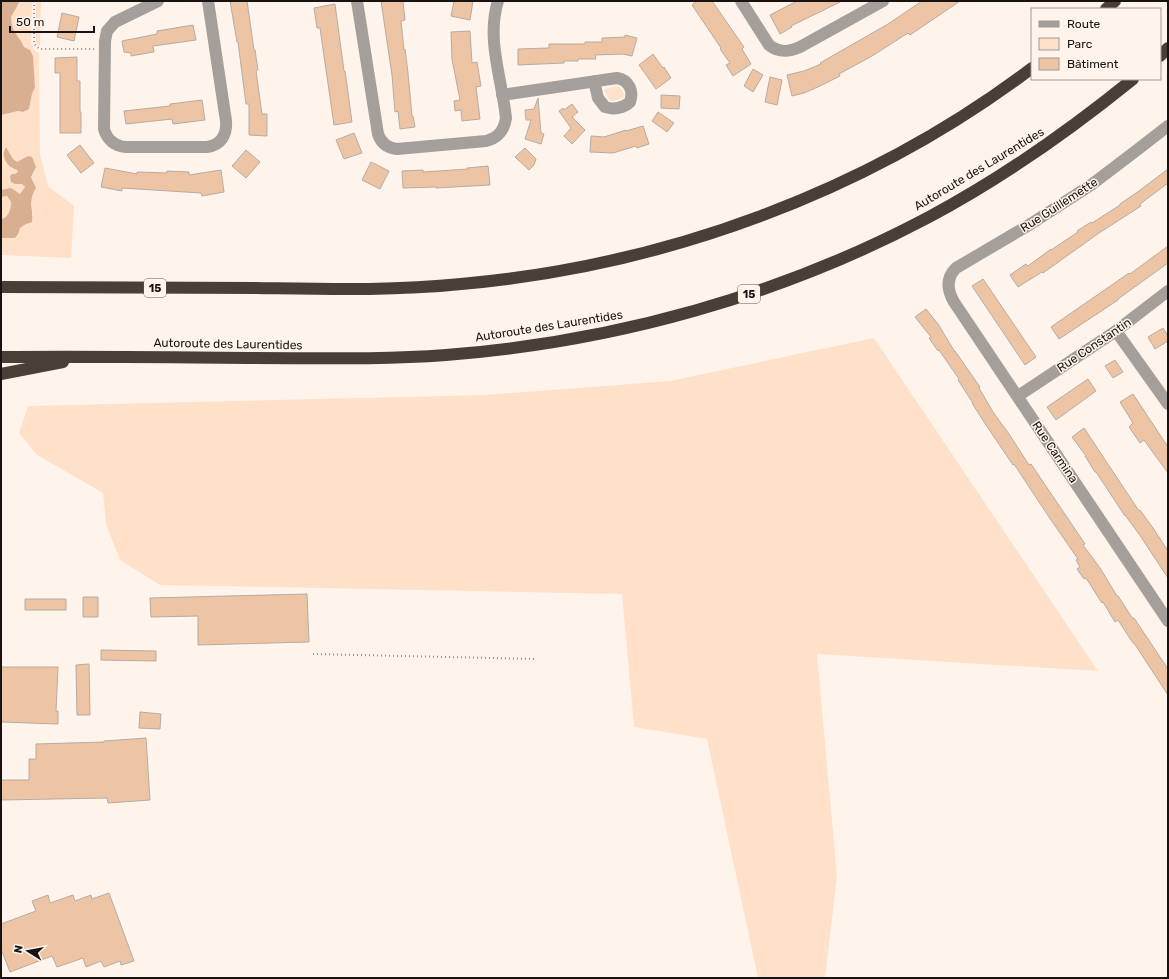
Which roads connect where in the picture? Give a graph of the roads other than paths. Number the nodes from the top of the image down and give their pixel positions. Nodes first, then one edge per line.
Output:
1 (158, 1) edge
2 (208, 1) edge
3 (357, 1) edge
4 (498, 1) edge
5 (740, 1) edge
6 (883, 1) edge
7 (1116, 1) edge
8 (1107, 8) edge
9 (1031, 69) edge
10 (1132, 80) edge
11 (594, 81) dead end
12 (502, 95) junction
13 (1168, 126) edge
14 (948, 281) joint
15 (1, 287) edge
16 (1168, 291) edge
17 (1116, 331) junction
18 (1, 356) edge
19 (93, 356) junction
20 (1, 374) edge
21 (1018, 396) junction
22 (1168, 404) edge
23 (1168, 621) edge

1 - 2 street
3 - 12 street
4 - 12 street
5 - 6 street
7 - 8 highway
9 - 15 highway, 15
10 - 19 highway, Autoroute des Laurentides / 15
11 - 12 street
13 - 14 street, Rue Guillemette
14 - 21 street, Rue Carmina
16 - 17 street, Rue Constantin
17 - 21 street, Rue Constantin
17 - 22 street
18 - 19 highway, Autoroute des Laurentides / 15
19 - 20 highway
21 - 23 street, Rue Carmina

